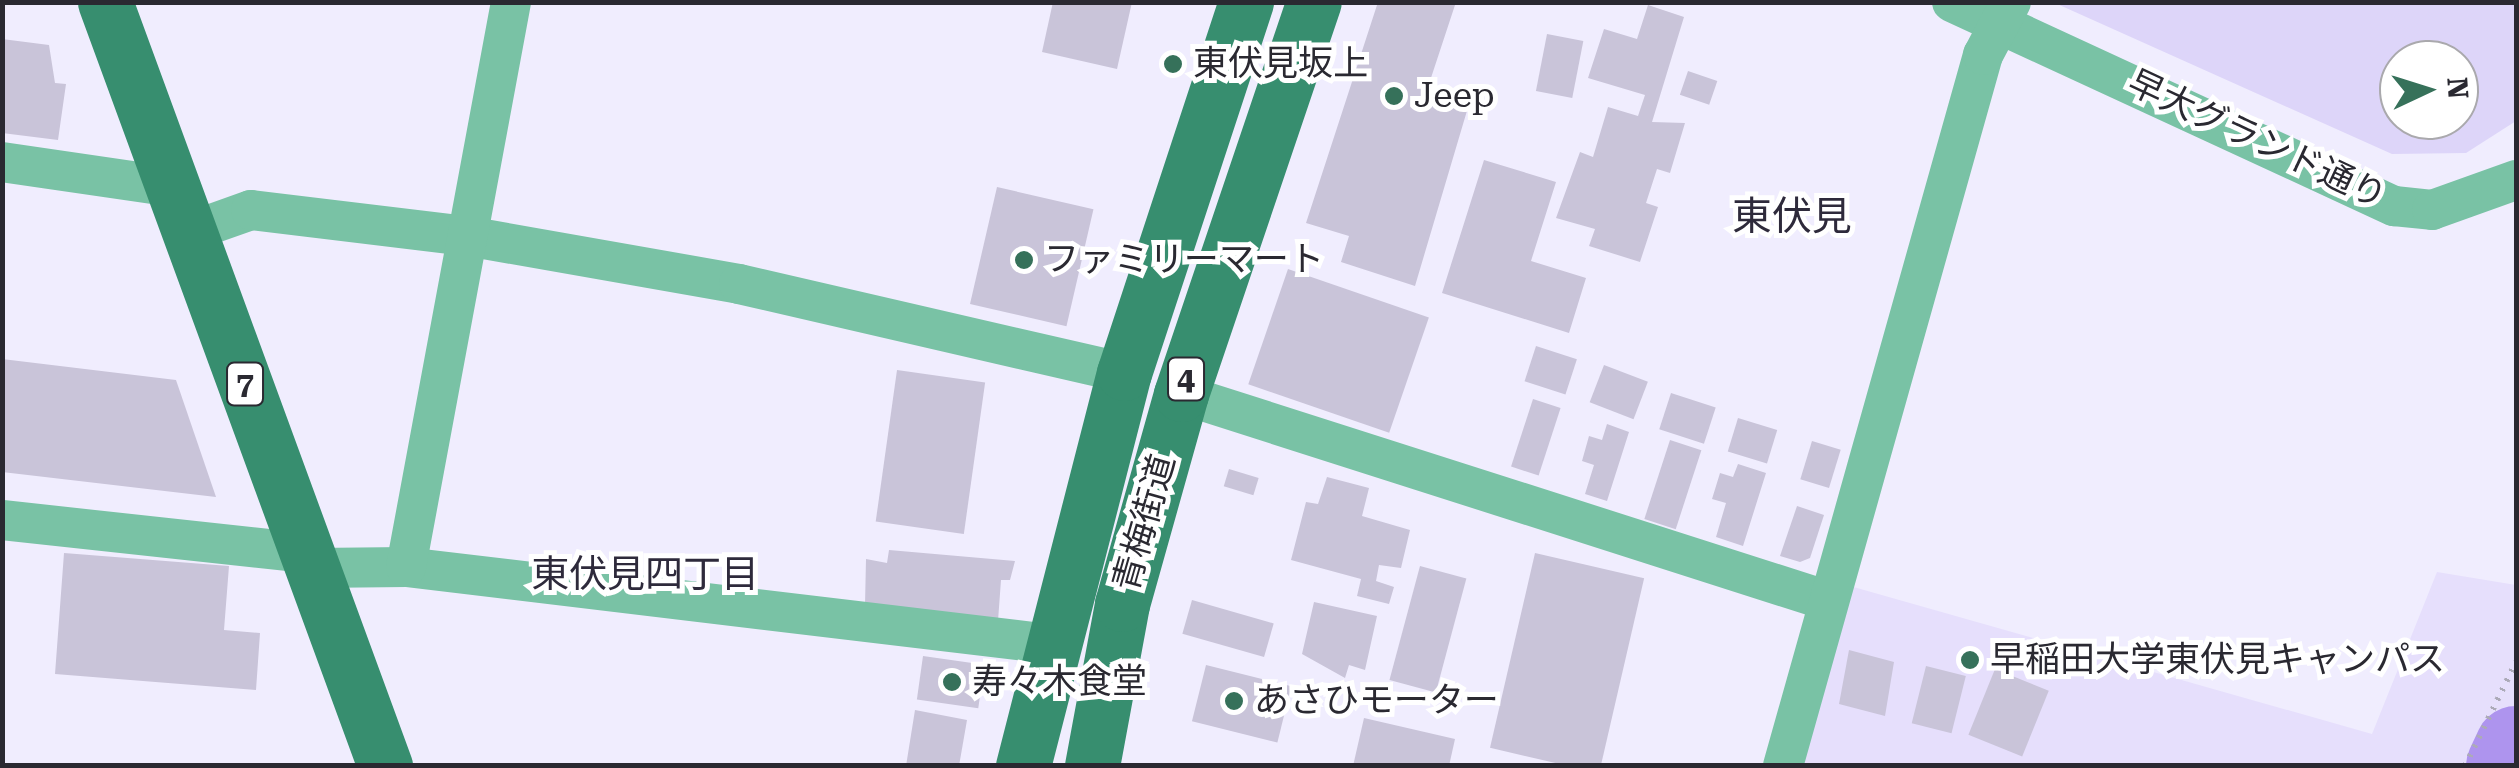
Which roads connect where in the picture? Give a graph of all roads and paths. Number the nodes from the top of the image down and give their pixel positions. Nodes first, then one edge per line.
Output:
1 (105, 2) edge
2 (511, 2) edge
3 (1246, 2) edge
4 (1314, 2) edge
5 (1952, 2) edge
6 (2008, 11) edge
7 (2, 162) edge
8 (2516, 180) edge
9 (182, 210) junction
10 (467, 236) junction
11 (1124, 373) junction
12 (1180, 394) junction
13 (2, 520) edge
14 (310, 560) junction
15 (406, 567) junction
16 (1829, 602) junction
17 (1050, 644) junction
18 (2516, 662) edge
19 (385, 766) edge
20 (1023, 766) edge
21 (1092, 766) edge
22 (1783, 766) edge
23 (2465, 766) edge

1 - 9 main road, 7
2 - 10 street
3 - 11 main road, 青梅街道 / 4
4 - 12 main road, 青梅街道 / 4
5 - 6 street, 早大グランド通り
6 - 8 street, 早大グランド通り
6 - 16 street
7 - 9 street
9 - 10 street
9 - 14 main road, 7
10 - 11 street
10 - 15 street
11 - 17 main road, 青梅街道 / 4
12 - 16 street
12 - 21 main road, 青梅街道 / 4
13 - 14 street
14 - 15 street
14 - 19 main road, 7
15 - 17 street
16 - 22 street
17 - 20 main road, 青梅街道 / 4
18 - 23 path

